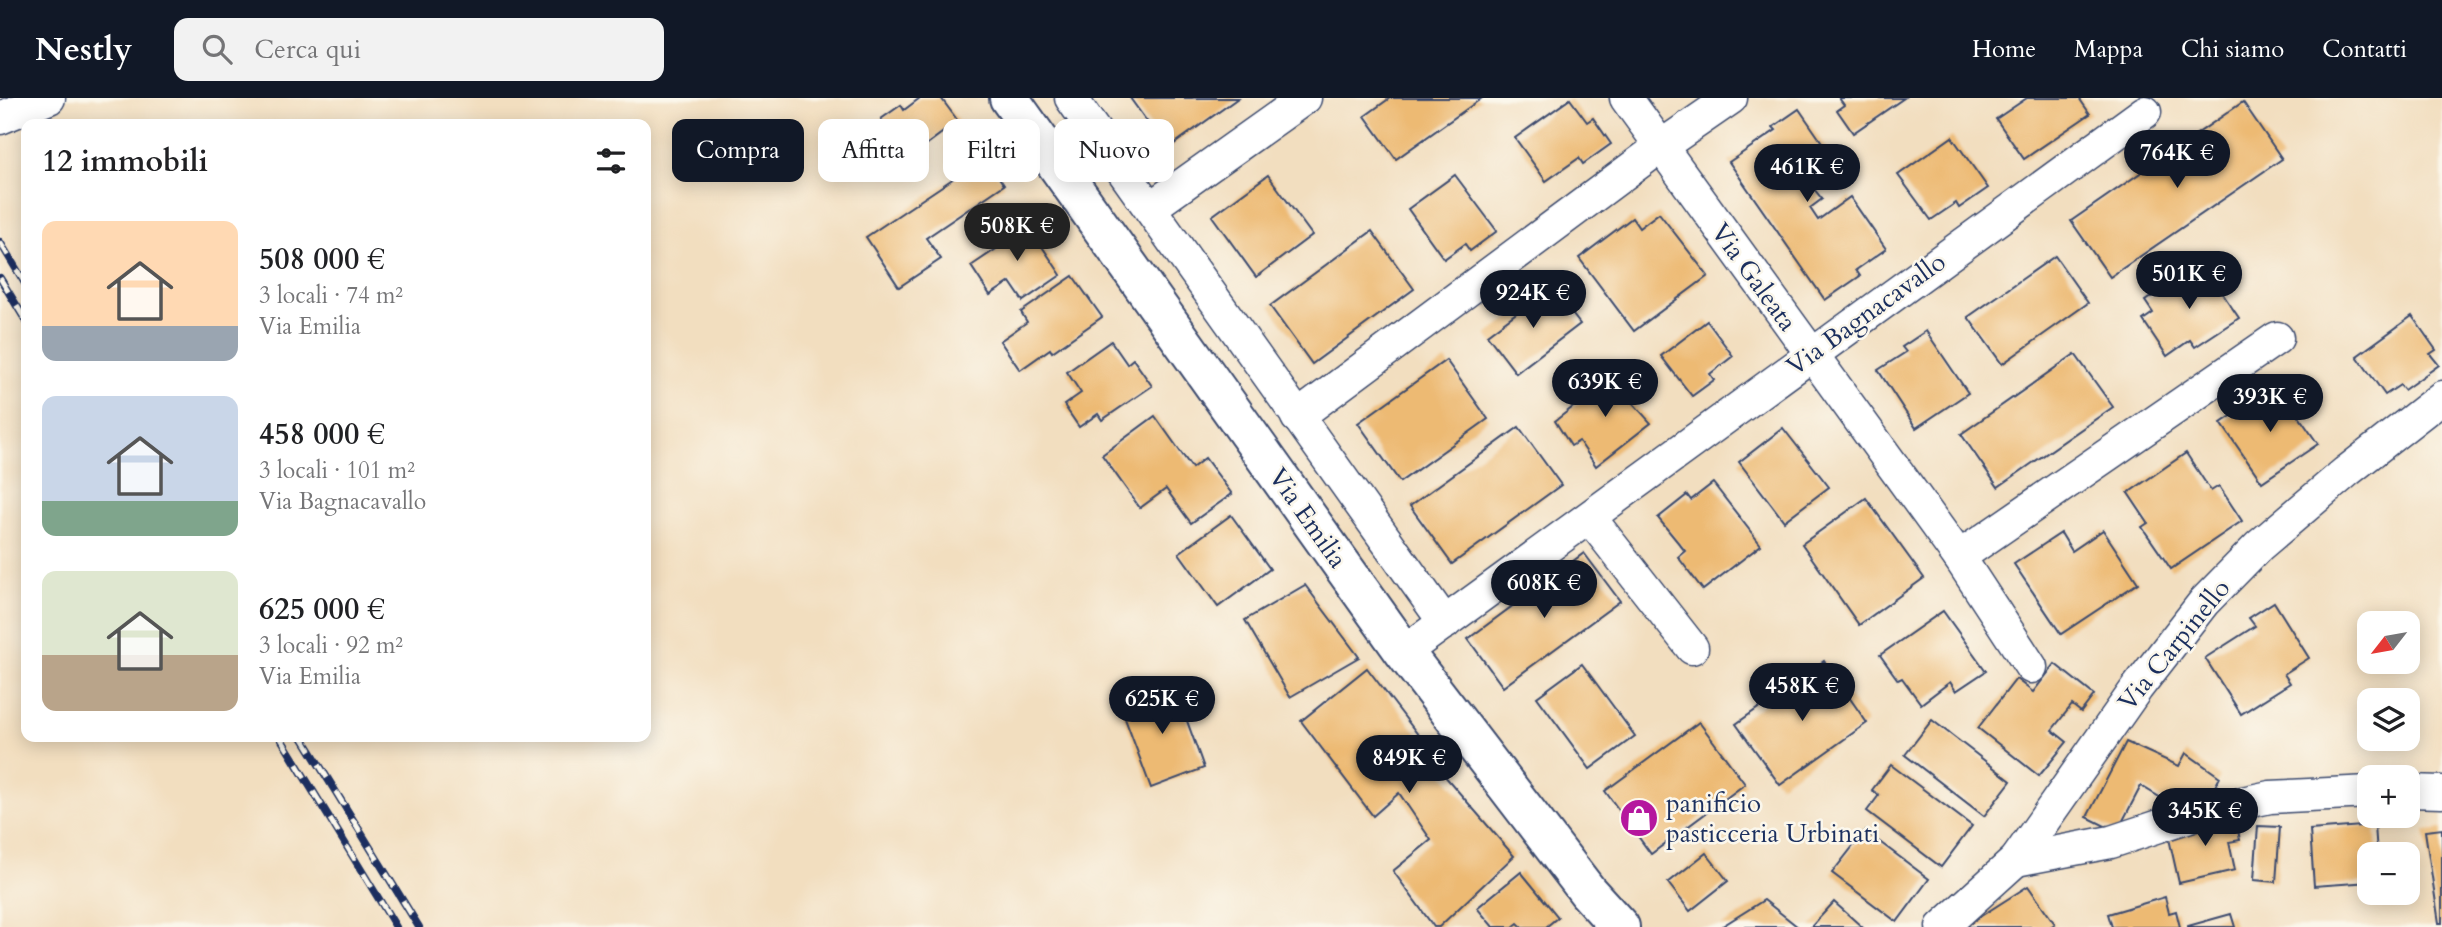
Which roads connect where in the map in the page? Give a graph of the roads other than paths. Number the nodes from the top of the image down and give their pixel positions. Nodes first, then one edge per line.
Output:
1 (49, 98) edge
2 (1009, 98) edge
3 (1071, 98) edge
4 (1305, 98) edge
5 (1626, 98) edge
6 (1731, 98) edge
7 (2145, 112) dead end
8 (0, 118) edge
9 (1660, 148) junction
10 (1150, 208) junction
11 (2277, 338) dead end
12 (1810, 354) junction
13 (2442, 397) edge
14 (1297, 417) junction
15 (1590, 518) junction
16 (1959, 556) junction
17 (1445, 623) junction
18 (1692, 648) dead end
19 (1404, 652) junction
20 (2031, 667) dead end
21 (2420, 791) edge
22 (2442, 792) edge
23 (2357, 793) edge
24 (2016, 860) junction
25 (1620, 927) edge
26 (1942, 927) edge

1 - 8 street
2 - 19 main road, Via Emilia
3 - 10 street, Via Emilia
4 - 10 street
5 - 9 street, Via Galeata
6 - 9 street
7 - 12 street, Via Bagnacavallo
9 - 12 street, Via Galeata
9 - 14 street
10 - 14 street, Via Emilia
11 - 16 street
12 - 15 street, Via Bagnacavallo
12 - 16 street, Via Galeata
13 - 24 street, Via Carpinello
14 - 17 street, Via Emilia
15 - 17 street, Via Bagnacavallo
15 - 18 street
16 - 20 street, Via Galeata
17 - 19 street, Via Bagnacavallo
19 - 25 main road, Via Emilia
21 - 22 street
23 - 24 street
24 - 26 street, Via Carpinello

